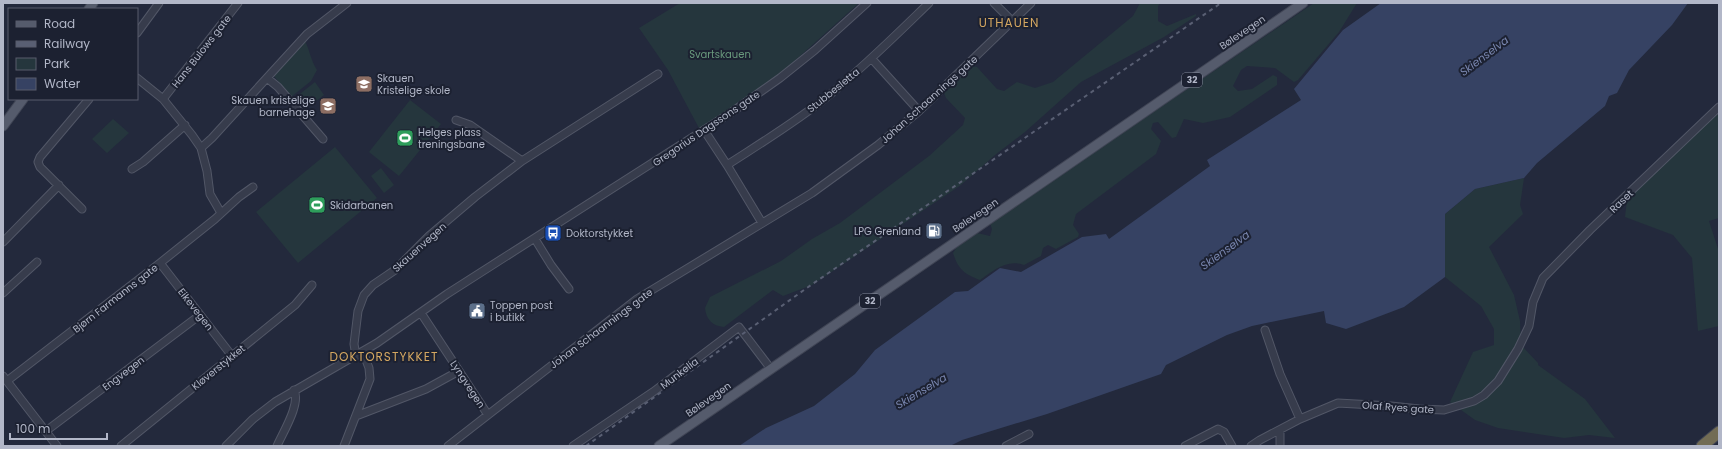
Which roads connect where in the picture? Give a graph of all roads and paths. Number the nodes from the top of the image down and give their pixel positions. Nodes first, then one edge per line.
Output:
1 (159, 3) edge
2 (238, 3) edge
3 (348, 3) edge
4 (867, 3) edge
5 (929, 3) edge
6 (994, 3) edge
7 (1031, 3) edge
8 (1303, 3) edge
9 (1012, 22) junction
10 (138, 32) edge
11 (872, 59) junction
12 (658, 74) dead end
13 (267, 78) junction
14 (138, 79) edge
15 (163, 99) junction
16 (22, 100) edge
17 (88, 100) edge
18 (1719, 107) edge
19 (919, 110) junction
20 (456, 120) dead end
21 (185, 125) junction
22 (3, 126) edge
23 (704, 130) junction
24 (323, 139) dead end
25 (201, 148) junction
26 (522, 161) junction
27 (727, 165) junction
28 (132, 170) dead end
29 (59, 185) junction
30 (253, 187) dead end
31 (82, 209) dead end
32 (221, 213) junction
33 (762, 223) junction
34 (535, 239) junction
35 (3, 242) edge
36 (37, 262) dead end
37 (160, 263) junction
38 (312, 285) dead end
39 (569, 289) dead end
40 (4, 291) edge
41 (1533, 302) joint
42 (422, 313) junction
43 (200, 315) junction
44 (1265, 330) dead end
45 (360, 354) junction
46 (232, 356) junction
47 (771, 369) junction
48 (459, 371) junction
49 (5, 379) edge
50 (294, 390) junction
51 (488, 415) junction
52 (356, 416) junction
53 (1300, 419) junction
54 (1280, 430) junction
55 (46, 431) junction
56 (1719, 432) edge
57 (1029, 434) dead end
58 (57, 446) edge
59 (121, 446) edge
60 (226, 446) edge
61 (277, 446) edge
62 (344, 446) edge
63 (448, 446) edge
64 (573, 446) edge
65 (659, 446) edge
66 (1006, 446) edge
67 (1185, 446) edge
68 (1232, 446) edge
69 (1251, 446) edge
70 (1280, 446) edge
71 (1702, 446) edge

1 - 10 street
2 - 15 street, Hans Bulows gate
3 - 13 street
4 - 23 street, Gregorius Dagssons gate
5 - 11 street, Stubbesletta
6 - 9 street
7 - 9 street, Johan Schaannings gate
8 - 47 main road, Bølevegen / 32
9 - 19 street, Johan Schaannings gate
11 - 19 street
11 - 27 street, Stubbesletta
12 - 26 street, Skauenvegen
13 - 24 street
13 - 25 street
14 - 15 street
15 - 21 street
16 - 22 main road
17 - 29 street
18 - 41 street, Raset
19 - 33 street, Johan Schaannings gate
20 - 26 street
21 - 25 street
21 - 28 street
23 - 27 street
23 - 34 street, Gregorius Dagssons gate
25 - 32 street
26 - 45 street, Skauenvegen
27 - 33 street
29 - 31 street
29 - 35 street
30 - 32 street, Bjørn Farmanns gate
32 - 37 street, Bjørn Farmanns gate
33 - 51 street, Johan Schaannings gate
34 - 39 street
34 - 42 street, Gregorius Dagssons gate
36 - 40 street
37 - 43 street, Eikevegen
37 - 49 street, Bjørn Farmanns gate
38 - 46 street, Kløverstykket
41 - 53 street, Olaf Ryes gate
42 - 45 street, Gregorius Dagssons gate
42 - 48 street, Lyngvegen
43 - 46 street, Eikevegen
43 - 55 street, Engvegen
44 - 53 street
45 - 50 street, Gregorius Dagssons gate
45 - 52 street, Skauenvegen
46 - 59 street, Kløverstykket
47 - 64 street, Munkelia
47 - 65 main road, Bølevegen / 32
48 - 51 street, Lyngvegen
48 - 52 street
49 - 55 street
50 - 60 street, Gregorius Dagssons gate
50 - 61 street
51 - 63 street, Johan Schaannings gate
52 - 62 street, Skauenvegen
53 - 54 street, Olaf Ryes gate
54 - 69 street, Olaf Ryes gate
54 - 70 street
55 - 58 street
56 - 71 highway
57 - 66 street
67 - 68 street

